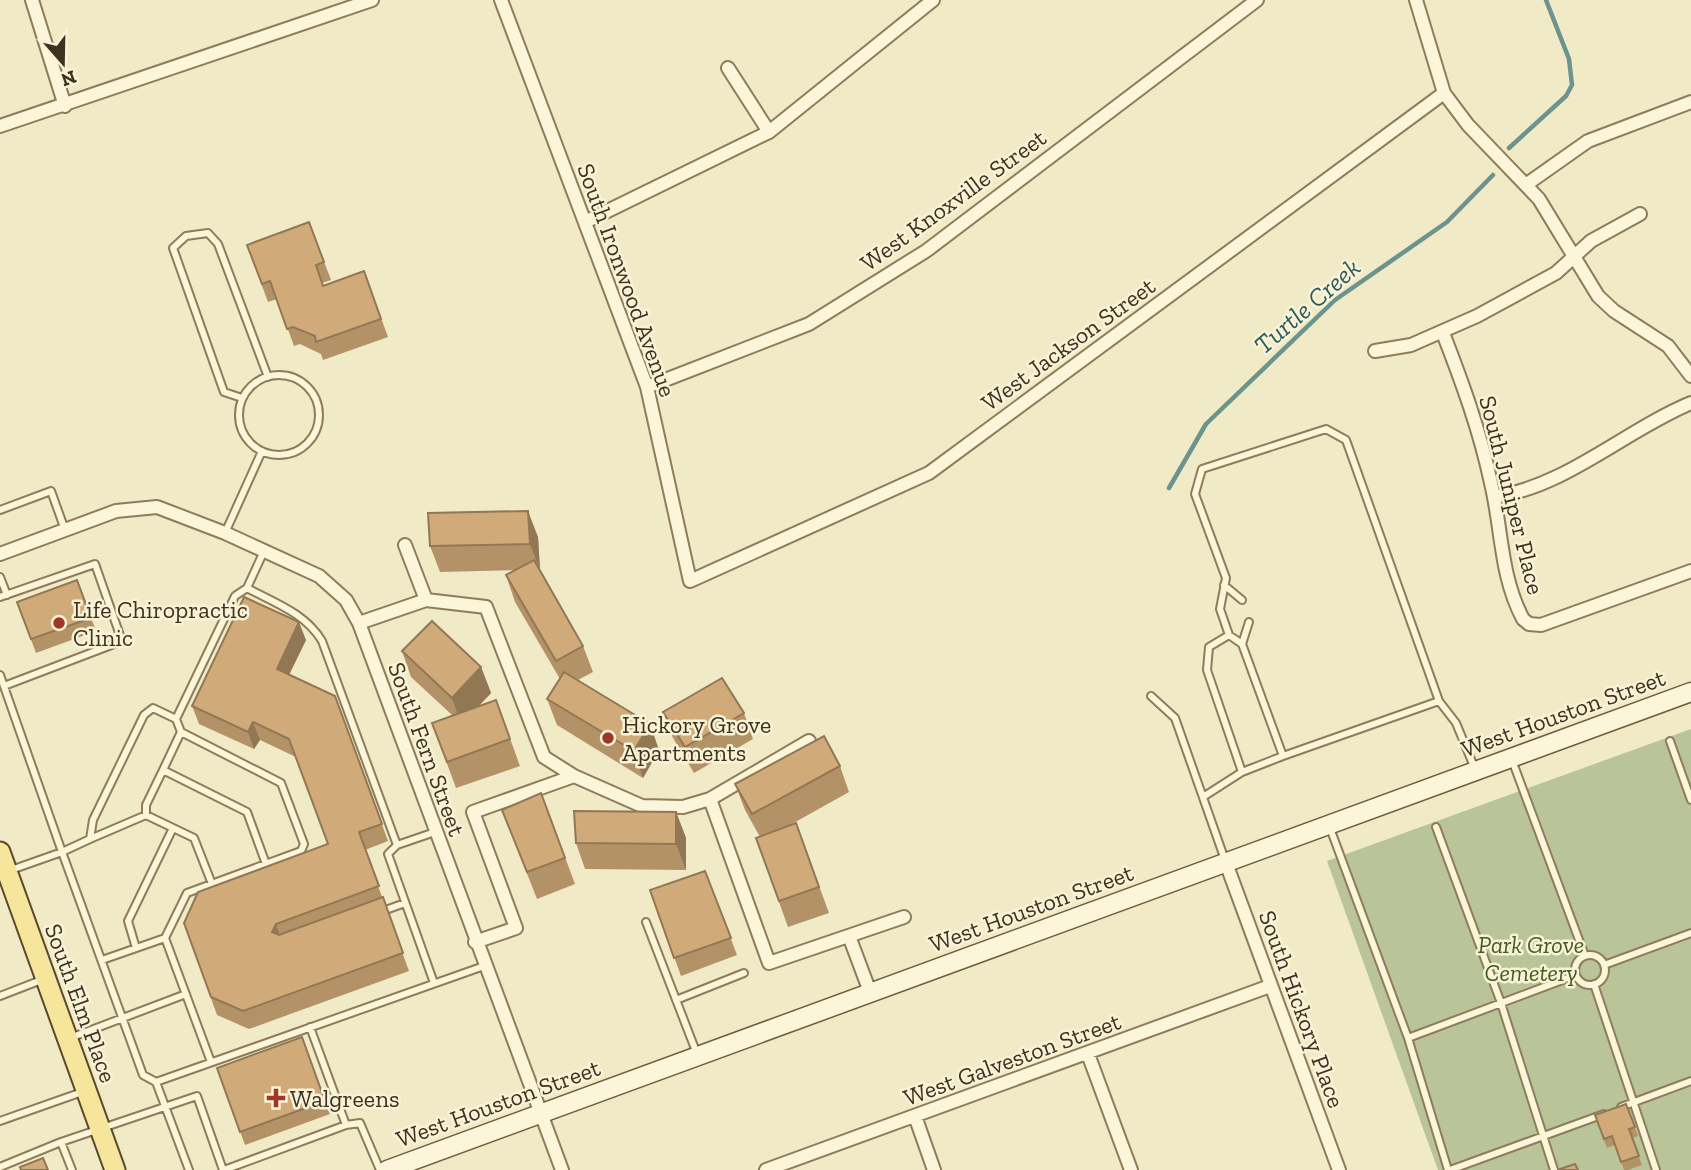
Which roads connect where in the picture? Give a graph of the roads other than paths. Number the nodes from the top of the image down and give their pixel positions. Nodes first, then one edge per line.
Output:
1 (32, 0) edge
2 (372, 0) edge
3 (501, 0) edge
4 (933, 0) edge
5 (1257, 0) edge
6 (1416, 0) edge
7 (728, 68) dead end
8 (1444, 93) junction
9 (1691, 102) edge
10 (65, 106) junction
11 (0, 126) edge
12 (769, 132) junction
13 (1527, 184) junction
14 (1640, 214) dead end
15 (585, 222) junction
16 (1574, 258) junction
17 (1443, 333) junction
18 (1375, 351) dead end
19 (1691, 376) edge
20 (268, 377) junction
21 (647, 387) junction
22 (242, 398) junction
23 (1691, 403) edge
24 (262, 451) junction
25 (1494, 496) junction
26 (0, 510) edge
27 (65, 530) junction
28 (225, 533) junction
29 (405, 545) dead end
30 (264, 551) junction
31 (0, 554) edge
32 (1691, 571) edge
33 (0, 577) edge
34 (690, 581) joint
35 (1224, 585) junction
36 (247, 588) junction
37 (3, 596) edge
38 (426, 600) junction
39 (1241, 600) dead end
40 (1249, 622) dead end
41 (359, 623) junction
42 (1229, 635) junction
43 (1242, 643) junction
44 (0, 675) edge
45 (4, 686) junction
46 (1691, 692) edge
47 (1151, 696) dead end
48 (1439, 701) junction
49 (176, 719) junction
50 (181, 732) junction
51 (809, 741) edge
52 (1670, 741) dead end
53 (1283, 757) junction
54 (1511, 758) junction
55 (163, 770) junction
56 (1476, 771) junction
57 (1242, 772) junction
58 (574, 776) junction
59 (1203, 797) junction
60 (710, 799) junction
61 (1691, 800) edge
62 (146, 816) junction
63 (1329, 825) junction
64 (1436, 827) dead end
65 (173, 828) junction
66 (435, 832) junction
67 (90, 839) junction
68 (397, 845) junction
69 (0, 852) edge
70 (62, 852) junction
71 (1226, 863) junction
72 (266, 864) junction
73 (6, 881) edge
74 (212, 884) junction
75 (405, 903) junction
76 (369, 916) edge
77 (904, 917) dead end
78 (646, 922) dead end
79 (1691, 933) edge
80 (849, 936) junction
81 (165, 938) junction
82 (475, 942) junction
83 (136, 948) junction
84 (1585, 956) junction
85 (102, 960) junction
86 (1604, 965) junction
87 (484, 966) junction
88 (744, 973) dead end
89 (1576, 975) junction
90 (46, 979) junction
91 (434, 983) junction
92 (1594, 984) junction
93 (1270, 986) junction
94 (870, 992) junction
95 (187, 994) junction
96 (0, 996) edge
97 (676, 1000) junction
98 (1501, 1003) junction
99 (122, 1018) junction
100 (310, 1027) junction
101 (68, 1038) junction
102 (1408, 1038) junction
103 (1088, 1054) junction
104 (698, 1055) junction
105 (211, 1062) junction
106 (156, 1082) junction
107 (1691, 1082) edge
108 (87, 1090) junction
109 (1632, 1103) junction
110 (166, 1108) junction
111 (539, 1113) junction
112 (915, 1116) junction
113 (0, 1121) edge
114 (346, 1125) junction
115 (101, 1129) junction
116 (1542, 1136) junction
117 (61, 1142) junction
118 (0, 1167) edge
119 (72, 1170) edge
120 (115, 1170) edge
121 (189, 1170) edge
122 (224, 1170) edge
123 (380, 1170) edge
124 (387, 1170) edge
125 (562, 1170) edge
126 (766, 1170) edge
127 (934, 1170) edge
128 (1130, 1170) edge
129 (1339, 1170) edge
130 (1449, 1170) edge
131 (1554, 1170) edge
132 (1656, 1170) edge

1 - 10 street
2 - 10 street
3 - 15 street, South Ironwood Avenue
4 - 12 street
5 - 21 street, West Knoxville Street
6 - 8 street
7 - 12 street
8 - 13 street
8 - 34 street, West Jackson Street
9 - 13 street
10 - 11 street
12 - 15 street
13 - 16 street
14 - 16 street
15 - 21 street, South Ironwood Avenue
16 - 17 street
16 - 19 street
17 - 18 street
17 - 25 street, South Juniper Place
20 - 22 lane
20 - 22 lane
20 - 24 lane
21 - 34 street, South Ironwood Avenue
22 - 24 lane
23 - 25 street
24 - 28 lane
25 - 32 street, South Juniper Place
26 - 27 lane
27 - 28 street, South Fern Street
27 - 31 street
28 - 30 street, South Fern Street
29 - 38 street
30 - 36 lane
30 - 41 street, South Fern Street
33 - 37 lane
35 - 39 lane
35 - 42 lane
35 - 48 lane
36 - 49 lane
36 - 68 lane
37 - 45 lane
38 - 41 street
38 - 58 street
40 - 43 lane
41 - 66 street, South Fern Street
42 - 43 lane
42 - 57 lane
43 - 53 lane
44 - 45 lane
45 - 70 lane
46 - 54 main road, West Houston Street
47 - 59 lane
48 - 53 lane
48 - 56 lane
49 - 50 lane
49 - 67 lane
50 - 55 lane
50 - 72 lane
51 - 60 street
52 - 61 lane
53 - 57 lane
54 - 56 main road, West Houston Street
54 - 84 lane
55 - 62 lane
55 - 72 lane
56 - 63 main road, West Houston Street
57 - 59 lane
58 - 60 street
58 - 82 street
59 - 71 lane
60 - 80 street
62 - 65 lane
62 - 67 lane
63 - 71 main road, West Houston Street
63 - 102 lane
64 - 98 lane
65 - 74 lane
65 - 83 lane
66 - 68 lane
66 - 82 street, South Fern Street
67 - 70 lane
68 - 75 lane
69 - 73 main road, South Elm Place
70 - 73 lane
70 - 85 lane
71 - 93 street, South Hickory Place
71 - 94 main road, West Houston Street
72 - 74 lane
73 - 90 main road, South Elm Place
74 - 81 lane
75 - 76 lane
75 - 91 lane
77 - 80 street
78 - 97 lane
79 - 86 lane
80 - 94 street
81 - 83 lane
81 - 95 lane
82 - 87 street, South Fern Street
83 - 85 lane
84 - 86 lane
84 - 89 lane
85 - 99 lane
86 - 92 lane
87 - 91 lane
87 - 111 street, South Fern Street
88 - 97 lane
89 - 92 lane
89 - 98 lane
90 - 96 lane
90 - 101 main road, South Elm Place
91 - 100 lane
92 - 109 lane
93 - 103 street, West Galveston Street
93 - 129 street, South Hickory Place
94 - 104 main road, West Houston Street
95 - 99 lane
95 - 105 lane
97 - 104 lane
98 - 102 lane
98 - 116 lane
99 - 101 lane
99 - 106 lane
100 - 105 lane
100 - 114 lane
101 - 108 main road, South Elm Place
102 - 130 lane
103 - 112 street, West Galveston Street
103 - 128 street
104 - 111 main road, West Houston Street
105 - 106 lane
106 - 110 lane
107 - 109 lane
108 - 113 lane
108 - 115 main road, South Elm Place
109 - 116 lane
109 - 132 lane
110 - 115 lane
110 - 121 lane
110 - 122 lane
111 - 124 main road, West Houston Street
111 - 125 street, South Fern Street
112 - 126 street, West Galveston Street
112 - 127 street
114 - 122 lane
114 - 123 lane
115 - 117 lane
115 - 120 main road, South Elm Place
116 - 130 lane
116 - 131 lane
117 - 118 lane
117 - 119 lane

